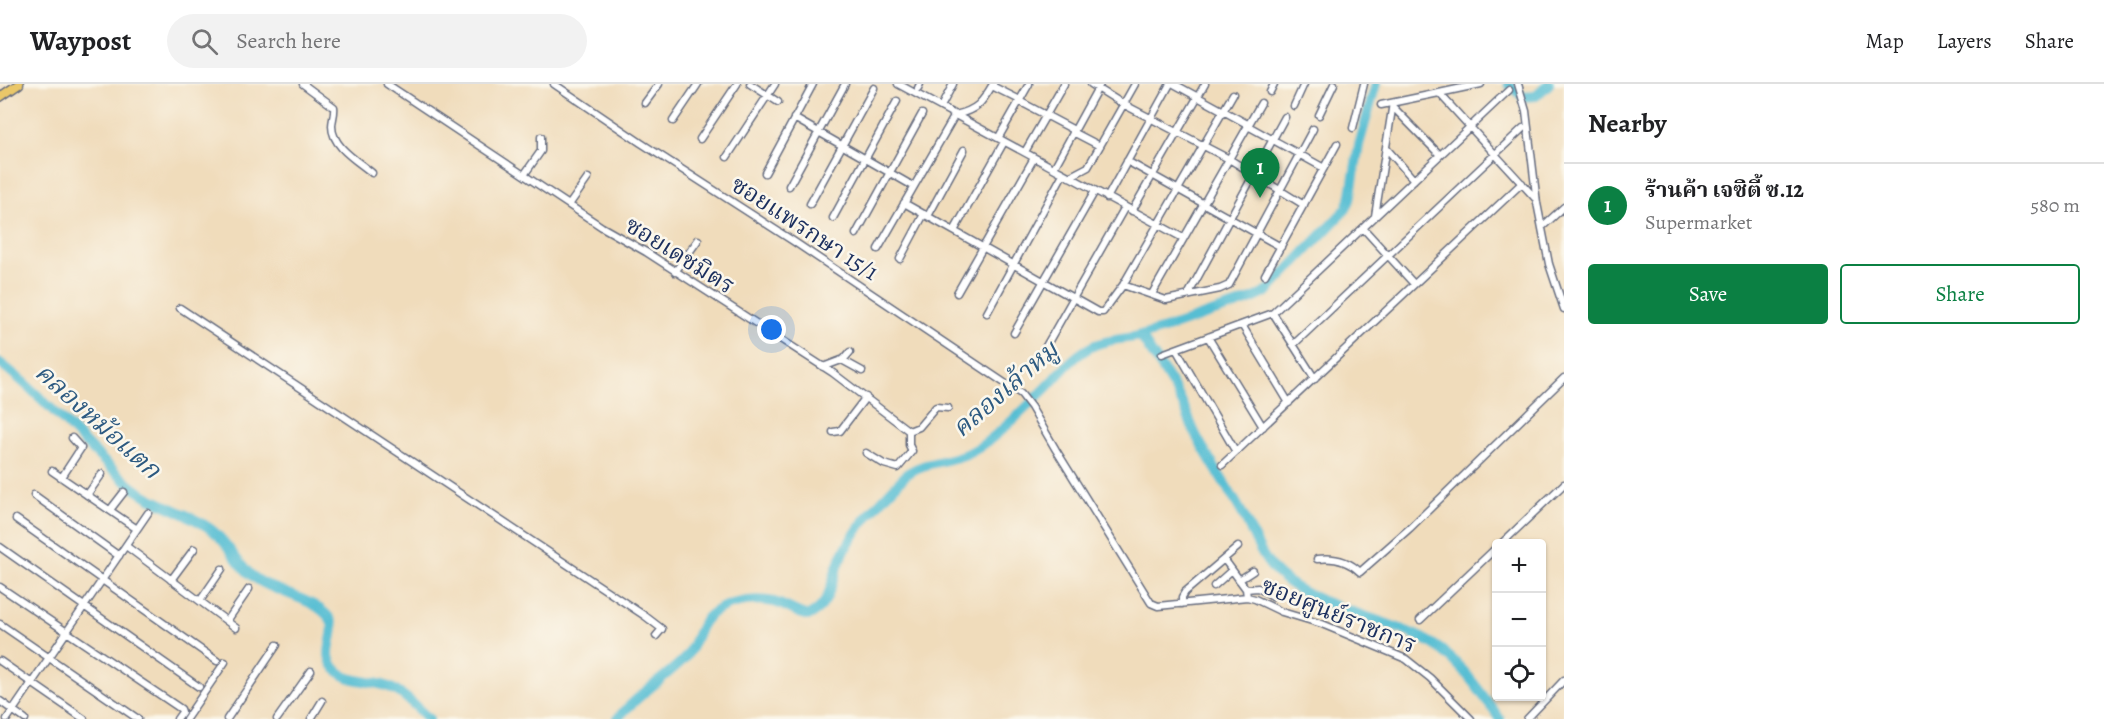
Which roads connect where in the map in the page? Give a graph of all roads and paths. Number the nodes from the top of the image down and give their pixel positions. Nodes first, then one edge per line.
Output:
1 (19, 84) edge
2 (303, 84) edge
3 (387, 84) edge
4 (554, 84) edge
5 (659, 84) edge
6 (698, 84) edge
7 (736, 84) edge
8 (750, 84) edge
9 (775, 84) edge
10 (813, 84) edge
11 (845, 84) edge
12 (898, 84) edge
13 (953, 84) edge
14 (1029, 84) edge
15 (1064, 84) edge
16 (1090, 84) edge
17 (1135, 84) edge
18 (1172, 84) edge
19 (1205, 84) edge
20 (1274, 84) edge
21 (1304, 84) edge
22 (1334, 84) edge
23 (1364, 84) edge
24 (1481, 84) edge
25 (1518, 84) edge
26 (993, 85) edge
27 (1099, 86) edge
28 (874, 88) dead end
29 (1509, 90) dead end
30 (1270, 92) dead end
31 (1439, 93) junction
32 (1233, 94) dead end
33 (769, 96) junction
34 (0, 97) edge
35 (1197, 97) junction
36 (897, 101) dead end
37 (1019, 101) junction
38 (778, 102) dead end
39 (943, 102) dead end
40 (1261, 103) dead end
41 (645, 104) dead end
42 (1123, 104) junction
43 (1382, 105) dead end
44 (1393, 105) junction
45 (1294, 106) dead end
46 (1223, 111) junction
47 (922, 114) dead end
48 (955, 115) junction
49 (1319, 115) dead end
50 (1046, 116) junction
51 (1150, 117) junction
52 (1285, 117) dead end
53 (794, 118) junction
54 (673, 122) dead end
55 (1249, 125) junction
56 (1470, 127) junction
57 (1353, 128) dead end
58 (1522, 128) dead end
59 (1313, 129) dead end
60 (1074, 131) junction
61 (818, 132) junction
62 (1176, 132) junction
63 (1000, 135) dead end
64 (541, 137) dead end
65 (700, 139) dead end
66 (1273, 139) junction
67 (1004, 142) junction
68 (1337, 144) dead end
69 (842, 146) junction
70 (1100, 146) junction
71 (1203, 146) junction
72 (1386, 148) junction
73 (964, 150) dead end
74 (1026, 150) dead end
75 (1299, 153) junction
76 (1440, 155) junction
77 (1496, 155) junction
78 (727, 158) dead end
79 (1034, 158) junction
80 (866, 159) junction
81 (1229, 159) junction
82 (1127, 161) junction
83 (1055, 166) dead end
84 (1324, 168) junction
85 (372, 173) dead end
86 (765, 173) dead end
87 (890, 173) junction
88 (1254, 173) junction
89 (1152, 174) junction
90 (524, 175) junction
91 (1066, 175) junction
92 (588, 178) dead end
93 (1414, 180) junction
94 (1522, 183) junction
95 (789, 186) dead end
96 (913, 186) junction
97 (1179, 189) junction
98 (1279, 189) junction
99 (1095, 191) junction
100 (1107, 198) junction
101 (903, 203) junction
102 (1204, 203) junction
103 (1537, 203) junction
104 (810, 204) dead end
105 (569, 205) junction
106 (1304, 205) junction
107 (1125, 207) junction
108 (1564, 207) edge
109 (1132, 211) junction
110 (926, 215) junction
111 (1375, 216) junction
112 (833, 218) dead end
113 (1230, 218) junction
114 (1158, 225) junction
115 (1542, 227) junction
116 (1363, 228) junction
117 (954, 231) junction
118 (1256, 233) junction
119 (856, 234) dead end
120 (1183, 238) junction
121 (698, 240) dead end
122 (983, 247) junction
123 (1281, 247) junction
124 (878, 249) dead end
125 (1389, 256) junction
126 (900, 259) dead end
127 (1014, 265) junction
128 (675, 272) junction
129 (1265, 274) dead end
130 (1043, 281) junction
131 (1414, 284) junction
132 (1123, 285) junction
133 (957, 293) dead end
134 (1152, 294) junction
135 (1188, 296) junction
136 (1073, 298) junction
137 (180, 308) dead end
138 (1564, 309) edge
139 (987, 313) dead end
140 (1273, 313) junction
141 (1242, 325) junction
142 (1014, 333) dead end
143 (1208, 337) junction
144 (1293, 345) junction
145 (1176, 349) junction
146 (850, 352) dead end
147 (1162, 354) dead end
148 (1041, 355) dead end
149 (842, 360) junction
150 (823, 367) junction
151 (862, 371) dead end
152 (1564, 378) edge
153 (1315, 379) junction
154 (866, 397) junction
155 (1289, 403) junction
156 (1031, 407) joint
157 (948, 408) dead end
158 (1263, 427) junction
159 (909, 431) junction
160 (833, 432) dead end
161 (72, 438) dead end
162 (1236, 452) junction
163 (866, 453) dead end
164 (1222, 465) dead end
165 (52, 471) dead end
166 (102, 474) dead end
167 (62, 477) junction
168 (1564, 484) edge
169 (124, 492) dead end
170 (34, 495) dead end
171 (87, 495) junction
172 (110, 510) junction
173 (148, 513) dead end
174 (16, 519) dead end
175 (137, 529) junction
176 (1505, 539) edge
177 (126, 546) junction
178 (0, 547) edge
179 (1238, 547) dead end
180 (194, 549) dead end
181 (1492, 553) edge
182 (119, 556) junction
183 (1224, 559) junction
184 (1317, 560) dead end
185 (222, 569) dead end
186 (1232, 570) junction
187 (1253, 571) dead end
188 (102, 580) junction
189 (171, 580) junction
190 (1239, 580) junction
191 (1214, 586) dead end
192 (0, 587) edge
193 (249, 589) dead end
194 (1246, 593) junction
195 (1273, 596) dead end
196 (200, 601) junction
197 (1182, 604) junction
198 (84, 607) junction
199 (1420, 620) dead end
200 (226, 621) junction
201 (0, 624) edge
202 (236, 628) dead end
203 (66, 633) junction
204 (656, 636) dead end
205 (277, 645) dead end
206 (49, 658) junction
207 (0, 661) edge
208 (311, 671) dead end
209 (1564, 681) edge
210 (31, 683) junction
211 (199, 687) dead end
212 (0, 701) edge
213 (322, 701) dead end
214 (13, 710) junction
215 (7, 719) edge
216 (26, 719) edge
217 (84, 719) edge
218 (138, 719) edge
219 (177, 719) edge
220 (186, 719) edge
221 (227, 719) edge
222 (278, 719) edge
223 (311, 719) edge
224 (1471, 719) edge
225 (1527, 719) edge

1 - 34 main road
2 - 85 street
3 - 90 street, ซอยเดชมิตร
4 - 156 street, ซอยแพรกษา 15/1
5 - 41 street
6 - 54 street
7 - 65 street
8 - 33 street
9 - 33 street
10 - 53 street
11 - 61 street
12 - 48 street
13 - 39 street
14 - 37 street
15 - 50 street
16 - 27 street
17 - 42 street
18 - 35 street
18 - 51 street
19 - 35 street
20 - 30 street
21 - 45 street
22 - 49 street
23 - 57 street
24 - 31 street
25 - 103 street
26 - 37 street
26 - 48 street
27 - 42 street
27 - 60 street
28 - 69 street
29 - 56 street
31 - 44 street
31 - 56 street
32 - 46 street
33 - 38 street
33 - 78 street
35 - 46 street
35 - 62 street
36 - 80 street
37 - 50 street
37 - 63 street
40 - 55 street
42 - 51 street
42 - 70 street
43 - 44 street
44 - 72 street
44 - 76 street
46 - 55 street
46 - 71 street
47 - 87 street
48 - 67 street
48 - 96 street
50 - 60 street
50 - 74 street
51 - 62 street
51 - 82 street
52 - 66 street
53 - 61 street
53 - 86 street
55 - 66 street
55 - 81 street
56 - 76 street
56 - 77 street
58 - 77 street
59 - 75 street
60 - 70 street
60 - 83 street
61 - 69 street
61 - 95 street
62 - 71 street
62 - 89 street
64 - 90 street
66 - 75 street
66 - 88 street
67 - 79 street
67 - 117 street
68 - 84 street
69 - 80 street
69 - 104 street
70 - 91 street
71 - 81 street
71 - 97 street
72 - 93 street
72 - 111 street
73 - 110 street
75 - 84 street
75 - 98 street
76 - 93 street
77 - 94 street
77 - 125 street
79 - 91 street
79 - 122 street
80 - 87 street
80 - 112 street
81 - 88 street
81 - 102 street
82 - 89 street
82 - 100 street
84 - 106 street
87 - 96 street
87 - 119 street
88 - 98 street
88 - 113 street
89 - 97 street
89 - 109 street
90 - 105 street, ซอยเดชมิตร
91 - 99 street
91 - 127 street
92 - 105 street
93 - 111 street
94 - 103 street
94 - 131 street
96 - 101 street
97 - 102 street
97 - 114 street
98 - 106 street
98 - 118 street
99 - 100 street
99 - 130 street
100 - 107 street
101 - 110 street
101 - 124 street
102 - 113 street
102 - 120 street
103 - 115 street
105 - 128 street, ซอยเดชมิตร
106 - 123 street
107 - 109 street
107 - 136 street
108 - 115 street
109 - 114 street
110 - 117 street
110 - 126 street
111 - 116 street
113 - 118 street
113 - 135 street
114 - 120 street
114 - 132 street
115 - 138 street
116 - 125 street
116 - 140 street
117 - 122 street
118 - 123 street
118 - 135 street
120 - 134 street
121 - 128 street
122 - 127 street
122 - 133 street
123 - 129 street
125 - 131 street
125 - 144 street
127 - 130 street
127 - 139 street
128 - 150 street, ซอยเดชมิตร
130 - 136 street
130 - 142 street
131 - 153 street
132 - 134 street
132 - 136 street
134 - 135 street
136 - 148 street
137 - 204 street
140 - 141 street
140 - 144 street
141 - 143 street
141 - 155 street
143 - 145 street
143 - 158 street
144 - 153 street
145 - 147 street
145 - 162 street
146 - 149 street
149 - 150 street
149 - 151 street
150 - 154 street, ซอยเดชมิตร
152 - 184 street
153 - 155 street
154 - 159 street, ซอยเดชมิตร
154 - 160 street
155 - 158 street
156 - 197 street, ซอยศูนย์ราชการ
157 - 159 street
158 - 162 street
159 - 163 street
161 - 167 street
162 - 164 street
165 - 167 street
166 - 171 street
167 - 171 street
168 - 176 street
169 - 172 street
170 - 182 street
171 - 172 street
172 - 175 street
173 - 175 street
174 - 188 street
175 - 177 street
177 - 182 street
177 - 189 street
178 - 198 street
179 - 183 street
180 - 189 street
181 - 199 street
182 - 188 street
183 - 186 street
183 - 197 street
185 - 196 street
186 - 190 street
186 - 191 street
187 - 190 street
188 - 198 street
188 - 220 street
189 - 196 street
190 - 194 street
192 - 203 street
193 - 200 street
194 - 195 street
194 - 197 street, ซอยศูนย์ราชการ
194 - 224 street, ซอยศูนย์ราชการ
196 - 200 street
198 - 203 street
198 - 211 street
200 - 202 street
201 - 206 street
203 - 206 street
203 - 219 street
205 - 221 street
206 - 210 street
206 - 218 street
207 - 210 street
208 - 222 street
209 - 225 street
210 - 214 street
210 - 217 street
212 - 214 street
213 - 223 street
214 - 215 street
214 - 216 street

